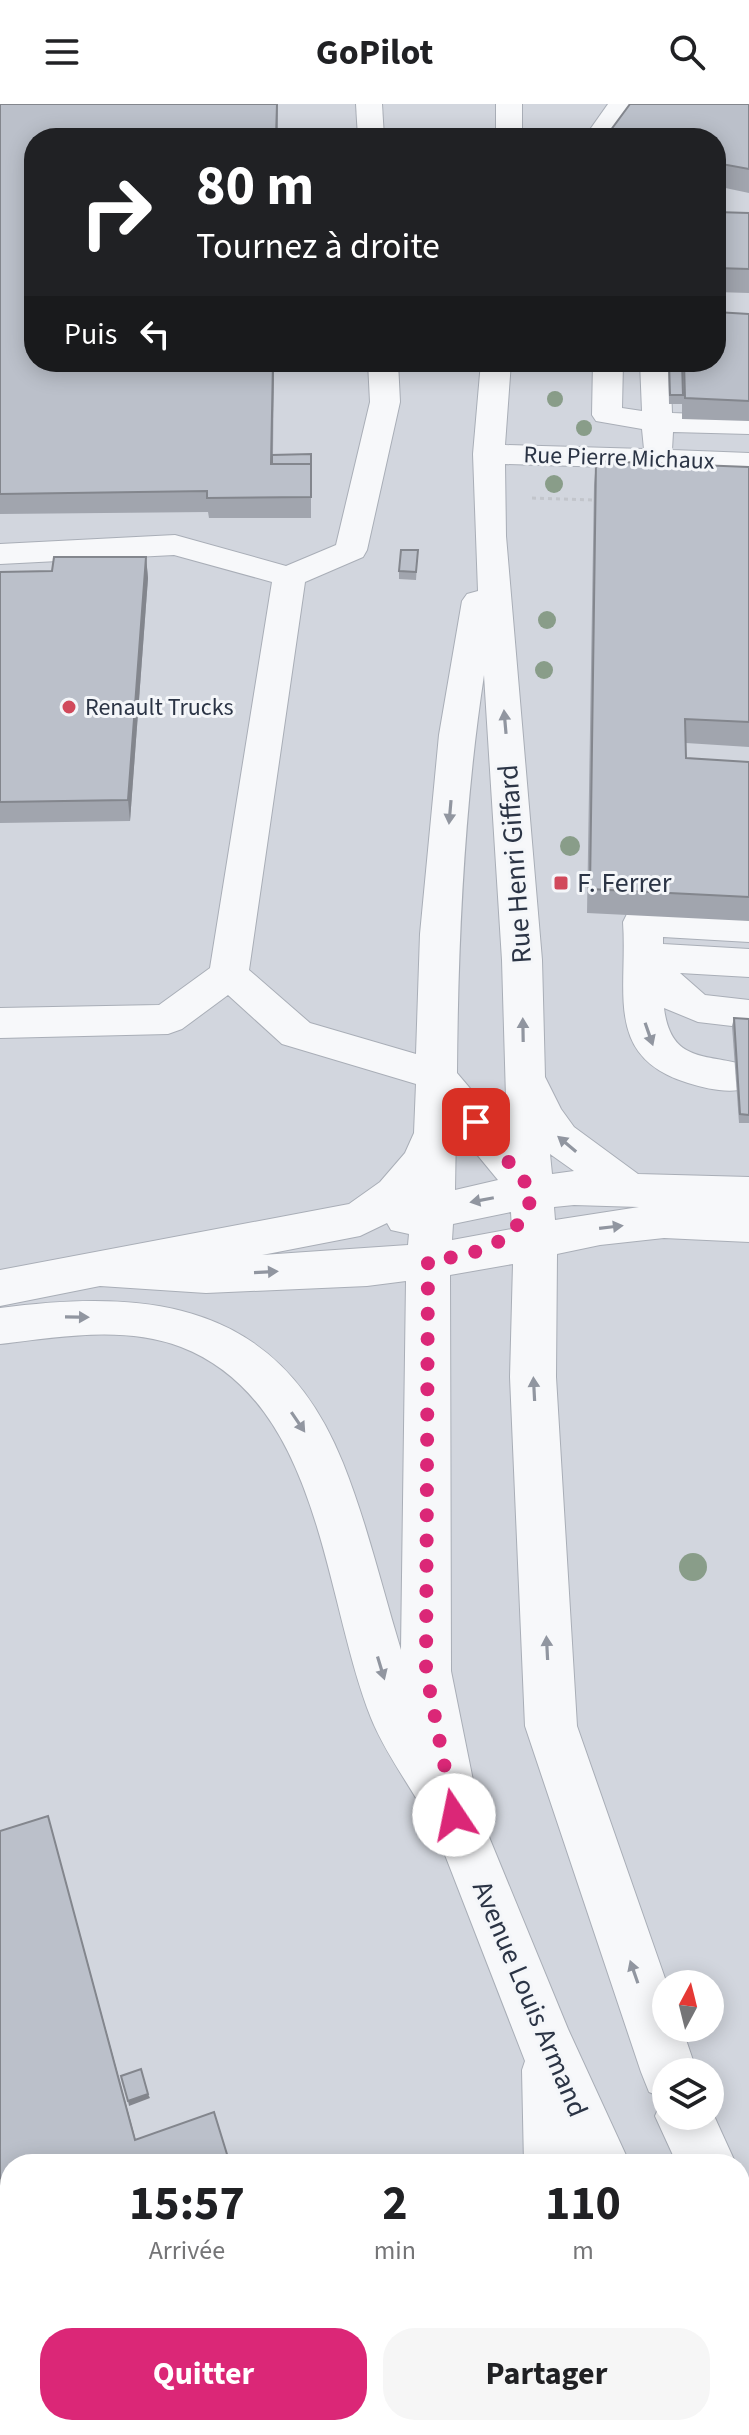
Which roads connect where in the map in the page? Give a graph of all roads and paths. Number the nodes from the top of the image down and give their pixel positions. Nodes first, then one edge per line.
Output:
1 (369, 104) edge
2 (484, 104) edge
3 (621, 104) edge
4 (512, 117) edge
5 (370, 128) edge
6 (604, 128) edge
7 (384, 372) edge
8 (495, 372) edge
9 (608, 372) edge
10 (656, 372) edge
11 (658, 422) junction
12 (749, 425) edge
13 (489, 454) junction
14 (659, 459) junction
15 (749, 462) edge
16 (491, 497) junction
17 (593, 500) edge
18 (490, 536) junction
19 (0, 554) edge
20 (289, 577) junction
21 (749, 928) edge
22 (647, 957) junction
23 (749, 963) edge
24 (229, 974) junction
25 (749, 1014) edge
26 (0, 1023) edge
27 (524, 1071) junction
28 (434, 1074) junction
29 (735, 1077) edge
30 (435, 1131) junction
31 (629, 1190) junction
32 (533, 1192) junction
33 (749, 1194) edge
34 (431, 1210) junction
35 (749, 1225) edge
36 (320, 1228) junction
37 (535, 1243) junction
38 (450, 1258) junction
39 (104, 1270) junction
40 (0, 1288) edge
41 (0, 1326) edge
42 (454, 1815) junction
43 (548, 2048) junction
44 (664, 2058) edge
45 (691, 2130) edge
46 (553, 2154) edge
47 (596, 2154) edge
48 (702, 2154) edge

1 - 5 street
2 - 4 street
3 - 6 street
7 - 20 street
8 - 13 street, Rue Henri Giffard
9 - 11 street
10 - 11 street
11 - 12 street
11 - 14 street
13 - 14 street, Rue Pierre Michaux
13 - 16 street, Rue Henri Giffard
14 - 15 street, Rue Pierre Michaux
16 - 17 path
16 - 18 street, Rue Henri Giffard
27 -> 18 street, Rue Henri Giffard
18 -> 28 street, Rue Henri Giffard
19 - 20 street
20 - 24 street
21 - 22 street
22 - 23 street
22 - 25 street
22 -> 29 street
24 - 26 street
24 - 28 street
31 -> 27 street
27 - 32 street, Rue Henri Giffard
28 - 30 street, Rue Henri Giffard
28 - 32 street
30 - 34 street, Rue Henri Giffard
30 - 36 street
31 - 32 street
31 - 33 street
32 -> 34 street
32 - 37 street, Rue Henri Giffard
32 - 38 street
34 - 36 street
34 - 38 street, Rue Henri Giffard
37 -> 35 street
36 - 39 street
37 - 38 street
44 -> 37 street
39 -> 38 street
38 - 42 street, Avenue Louis Armand
39 - 40 street
41 -> 42 street
42 - 43 street, Avenue Louis Armand
43 - 46 street
43 - 47 street, Avenue Louis Armand
45 - 48 street

